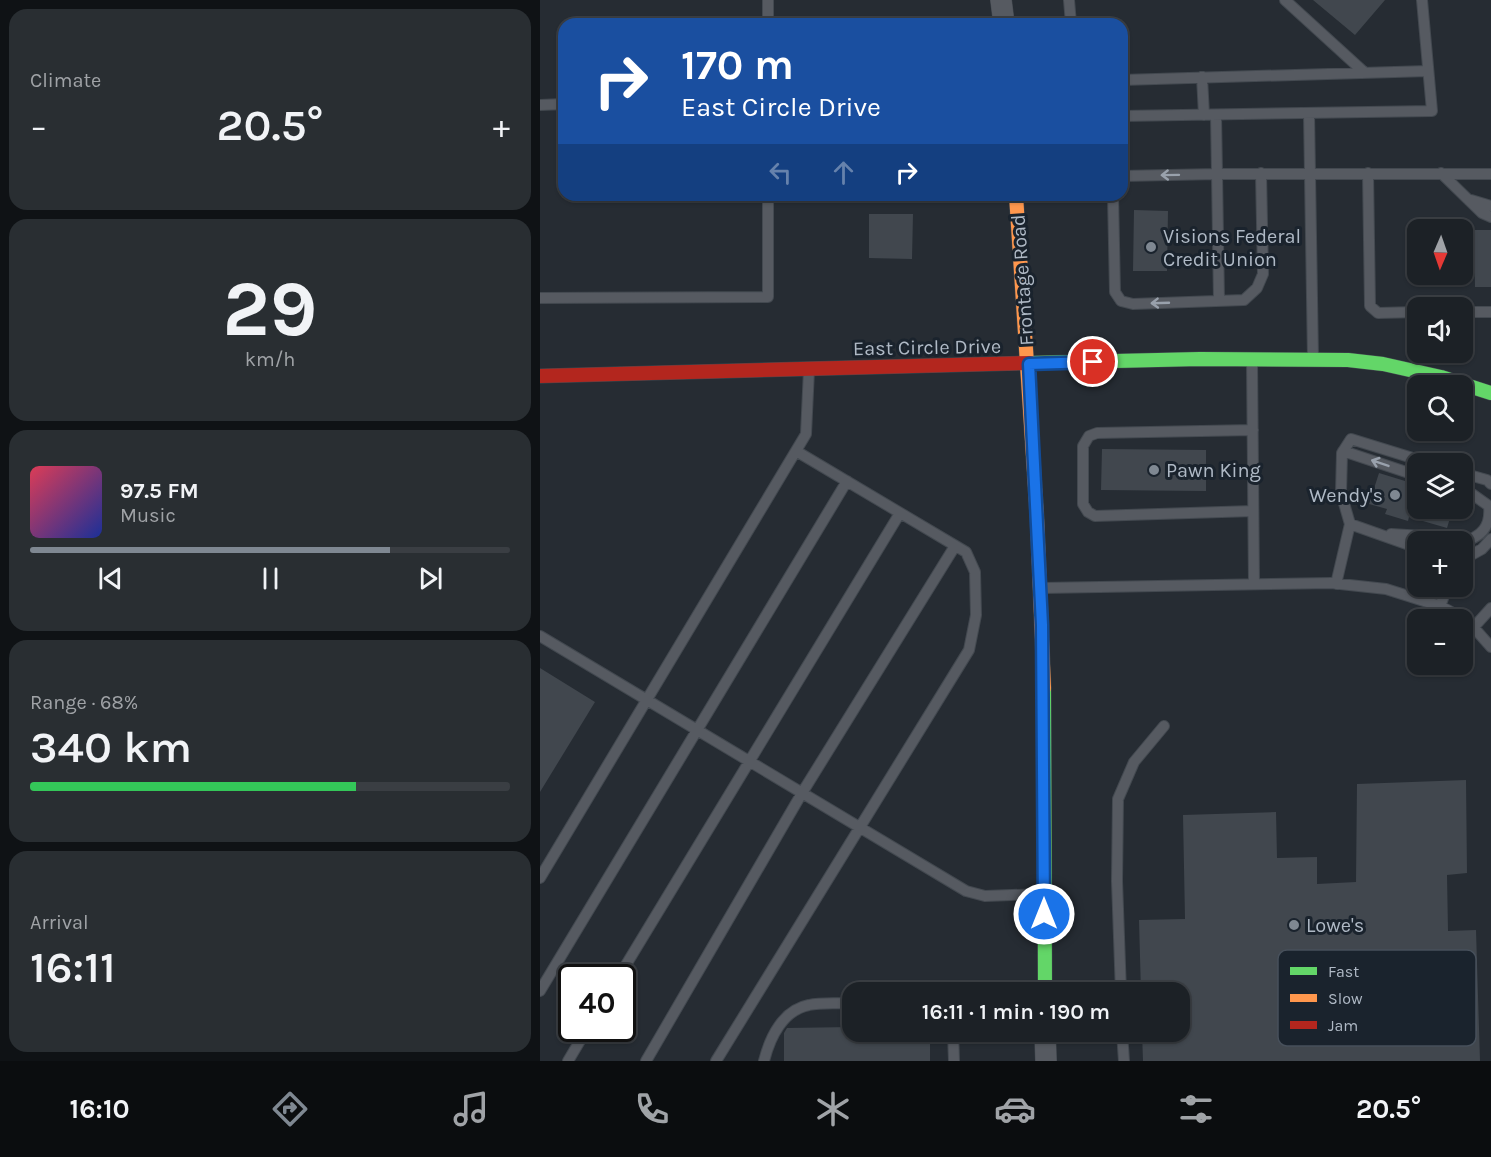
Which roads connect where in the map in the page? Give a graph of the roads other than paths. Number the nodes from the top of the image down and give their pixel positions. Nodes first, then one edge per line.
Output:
1 (768, 0) edge
2 (1001, 0) edge
3 (1069, 0) edge
4 (1285, 0) edge
5 (1422, 0) edge
6 (768, 18) edge
7 (1003, 18) edge
8 (1070, 18) edge
9 (1428, 71) junction
10 (1365, 73) junction
11 (1202, 77) junction
12 (1128, 80) edge
13 (558, 104) edge
14 (540, 105) edge
15 (1309, 113) junction
16 (1203, 115) junction
17 (1216, 115) junction
18 (1128, 116) edge
19 (1261, 173) junction
20 (1310, 173) junction
21 (1368, 173) junction
22 (1441, 173) junction
23 (1217, 174) junction
24 (1491, 174) edge
25 (1128, 176) edge
26 (1467, 198) junction
27 (1491, 198) edge
28 (768, 201) edge
29 (1016, 201) edge
30 (1113, 201) edge
31 (1491, 206) edge
32 (1491, 217) edge
33 (540, 298) edge
34 (1219, 301) junction
35 (1407, 312) edge
36 (1473, 312) edge
37 (1491, 312) edge
38 (1252, 359) junction
39 (1313, 360) junction
40 (1029, 364) junction
41 (809, 369) junction
42 (540, 375) edge
43 (1491, 393) edge
44 (1253, 430) junction
45 (796, 451) junction
46 (1343, 451) junction
47 (1407, 456) edge
48 (1407, 472) edge
49 (1473, 476) edge
50 (847, 481) junction
51 (1491, 484) edge
52 (1473, 495) edge
53 (1253, 512) junction
54 (900, 513) junction
55 (1350, 524) junction
56 (1375, 533) junction
57 (1407, 535) edge
58 (1473, 538) edge
59 (1491, 539) edge
60 (1407, 544) edge
61 (955, 546) junction
62 (1473, 554) edge
63 (1254, 584) junction
64 (1336, 584) junction
65 (1040, 588) junction
66 (1444, 597) edge
67 (1440, 606) junction
68 (1491, 608) edge
69 (1446, 609) edge
70 (1473, 628) joint
71 (540, 636) edge
72 (1491, 647) edge
73 (647, 700) junction
74 (1164, 726) dead end
75 (696, 730) junction
76 (749, 761) junction
77 (802, 793) junction
78 (860, 828) junction
79 (540, 878) edge
80 (1044, 894) junction
81 (626, 964) edge
82 (1045, 982) edge
83 (1121, 982) edge
84 (540, 991) edge
85 (842, 1003) edge
86 (579, 1042) edge
87 (953, 1042) edge
88 (1045, 1042) edge
89 (1123, 1042) edge
90 (568, 1061) edge
91 (646, 1061) edge
92 (716, 1061) edge
93 (764, 1061) edge
94 (954, 1061) edge
95 (1046, 1061) edge
96 (1124, 1061) edge

1 - 6 lane
2 - 7 street
3 - 8 lane
4 - 10 lane
5 - 9 lane
9 - 10 lane
9 - 15 lane
10 - 11 lane
11 - 12 lane
11 - 16 lane
13 - 14 lane
15 - 17 lane
15 - 20 lane
16 - 17 lane
16 - 18 lane
17 - 23 lane
19 - 20 lane
19 - 23 lane
19 - 34 lane
20 - 21 lane
20 - 39 lane
21 - 22 lane
21 - 35 lane
22 - 24 lane
22 - 26 lane
23 -> 25 lane
23 - 34 lane
26 - 27 lane
26 - 31 lane
26 - 32 lane
28 - 33 lane
29 - 40 street, Frontage Road
34 -> 30 lane
36 - 37 lane
38 - 39 street, East Circle Drive
38 - 40 street, East Circle Drive
38 - 44 lane
39 - 43 street, East Circle Drive
40 - 41 street, East Circle Drive
40 - 65 street, Frontage Road
41 - 42 street, East Circle Drive
41 - 45 lane
44 - 53 lane
44 - 53 lane
45 - 50 lane
45 - 73 lane
46 - 47 lane
48 -> 46 lane
46 - 55 lane
49 - 51 lane
50 - 54 lane
50 - 75 lane
52 - 58 lane
53 - 63 lane
54 - 61 lane
54 - 76 lane
55 - 56 lane
55 - 64 lane
56 - 57 lane
56 - 60 lane
59 - 62 lane
61 - 77 lane
61 - 78 lane
63 - 64 lane
63 - 65 lane
64 - 67 lane
65 - 80 street, Frontage Road
66 - 67 lane
67 - 69 lane
68 - 70 lane
70 - 72 lane
71 - 73 lane
73 - 75 lane
73 - 79 lane
74 - 83 lane
75 - 76 lane
75 - 84 lane
76 - 77 lane
76 - 81 lane
77 - 78 lane
77 - 91 lane
78 - 80 lane
78 - 92 lane
80 - 82 street, Frontage Road
85 - 93 lane
86 - 90 lane
87 - 94 lane
88 - 95 street
89 - 96 lane

